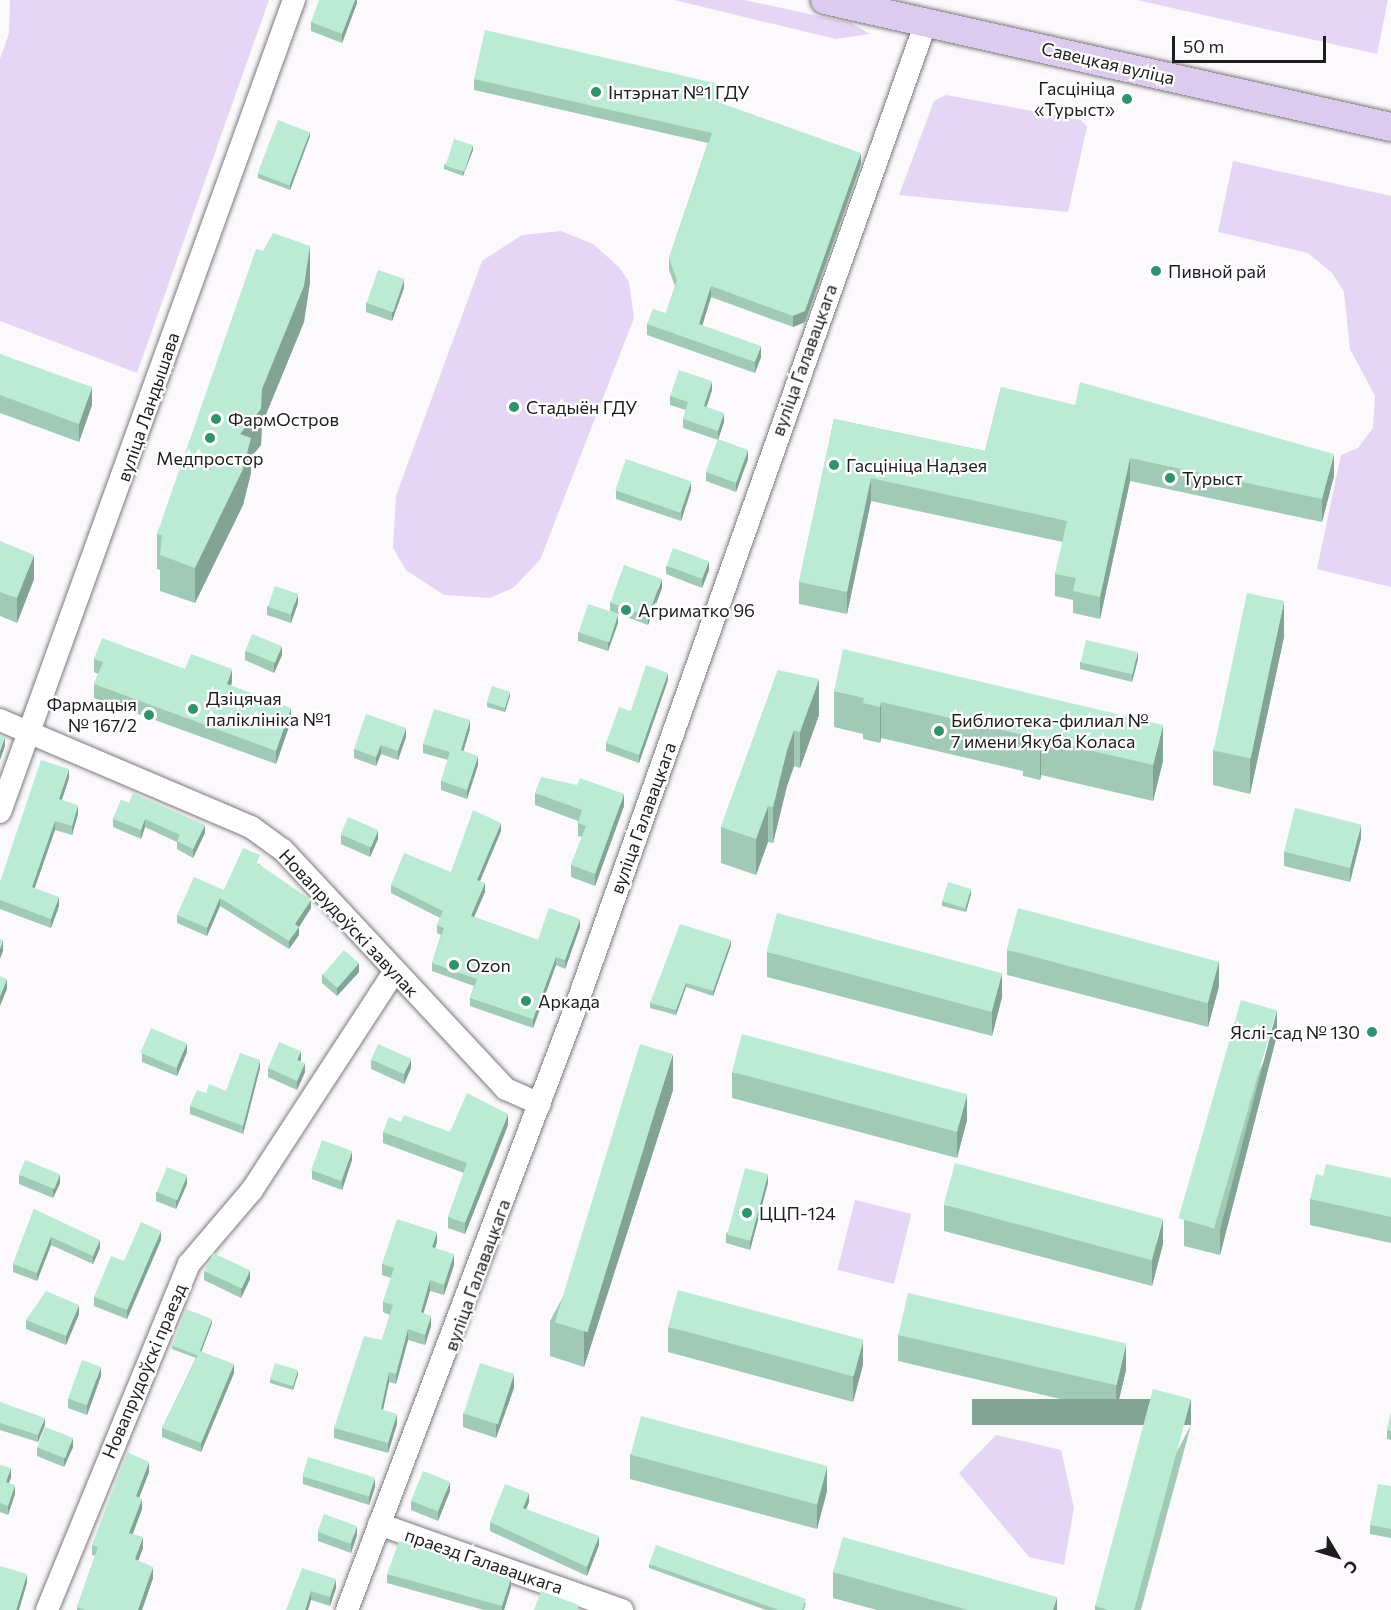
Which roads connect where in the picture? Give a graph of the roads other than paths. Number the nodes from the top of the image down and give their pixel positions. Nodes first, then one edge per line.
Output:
1 (294, 0) edge
2 (825, 0) edge
3 (926, 22) junction
4 (1391, 127) edge
5 (0, 720) edge
6 (30, 731) junction
7 (0, 813) edge
8 (394, 972) junction
9 (540, 1104) junction
10 (379, 1524) junction
11 (610, 1608) edge
12 (46, 1610) edge
13 (348, 1610) edge

1 - 6 street, вуліца Ландышава
2 - 3 main road, Савецкая вуліца
3 - 4 main road, Савецкая вуліца
3 - 9 street, вуліца Галавацкага
5 - 6 street, Новапрудоўскі завулак
6 - 7 street, вуліца Ландышава
6 - 8 street, Новапрудоўскі завулак
8 - 9 street, Новапрудоўскі завулак
8 - 12 street, Новапрудоўскі праезд
9 - 10 street, вуліца Галавацкага
10 - 11 street, праезд Галавацкага
10 - 13 street, вуліца Галавацкага

